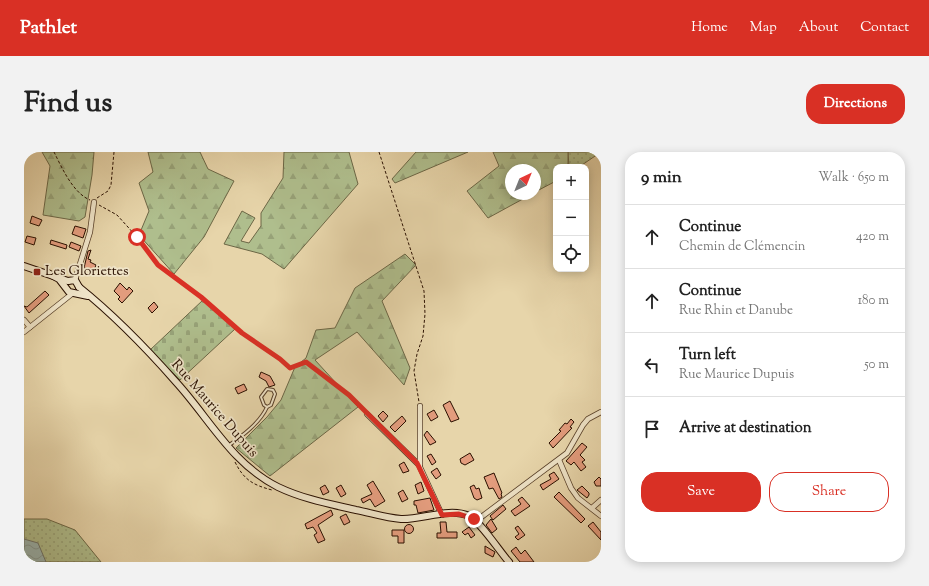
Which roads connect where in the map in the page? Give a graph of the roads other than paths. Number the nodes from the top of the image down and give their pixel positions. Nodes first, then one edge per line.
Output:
1 (94, 202) road end
2 (24, 266) edge
3 (75, 280) junction
4 (67, 285) junction
5 (79, 287) junction
6 (73, 292) junction
7 (90, 296) junction
8 (64, 298) junction
9 (24, 320) edge
10 (30, 327) junction
11 (24, 332) edge
12 (420, 406) road end
13 (267, 407) junction
14 (601, 412) edge
15 (367, 414) road end
16 (227, 446) junction
17 (559, 460) junction
18 (420, 467) junction
19 (601, 500) edge
20 (592, 508) junction
21 (442, 515) junction
22 (601, 516) edge
23 (476, 521) junction
24 (509, 562) edge

1 - 3 street
2 - 4 main road, Rue Maurice Dupuis
3 - 4 main road
3 - 5 main road
4 - 6 main road, Rue Maurice Dupuis
4 - 8 street
5 - 6 main road
5 - 7 main road, Rue Maurice Dupuis
6 - 7 main road, Rue Maurice Dupuis
6 - 8 street
7 - 16 main road, Rue Maurice Dupuis
8 - 10 street
9 - 10 street
10 - 11 street
12 - 18 street
13 - 13 lane
13 - 16 lane
14 - 17 street
15 - 18 street
16 - 21 main road, Rue Maurice Dupuis
17 - 20 street
17 - 23 street
18 - 21 street
19 - 20 street
20 - 22 street
21 - 23 main road, Rue Maurice Dupuis
23 - 24 main road

